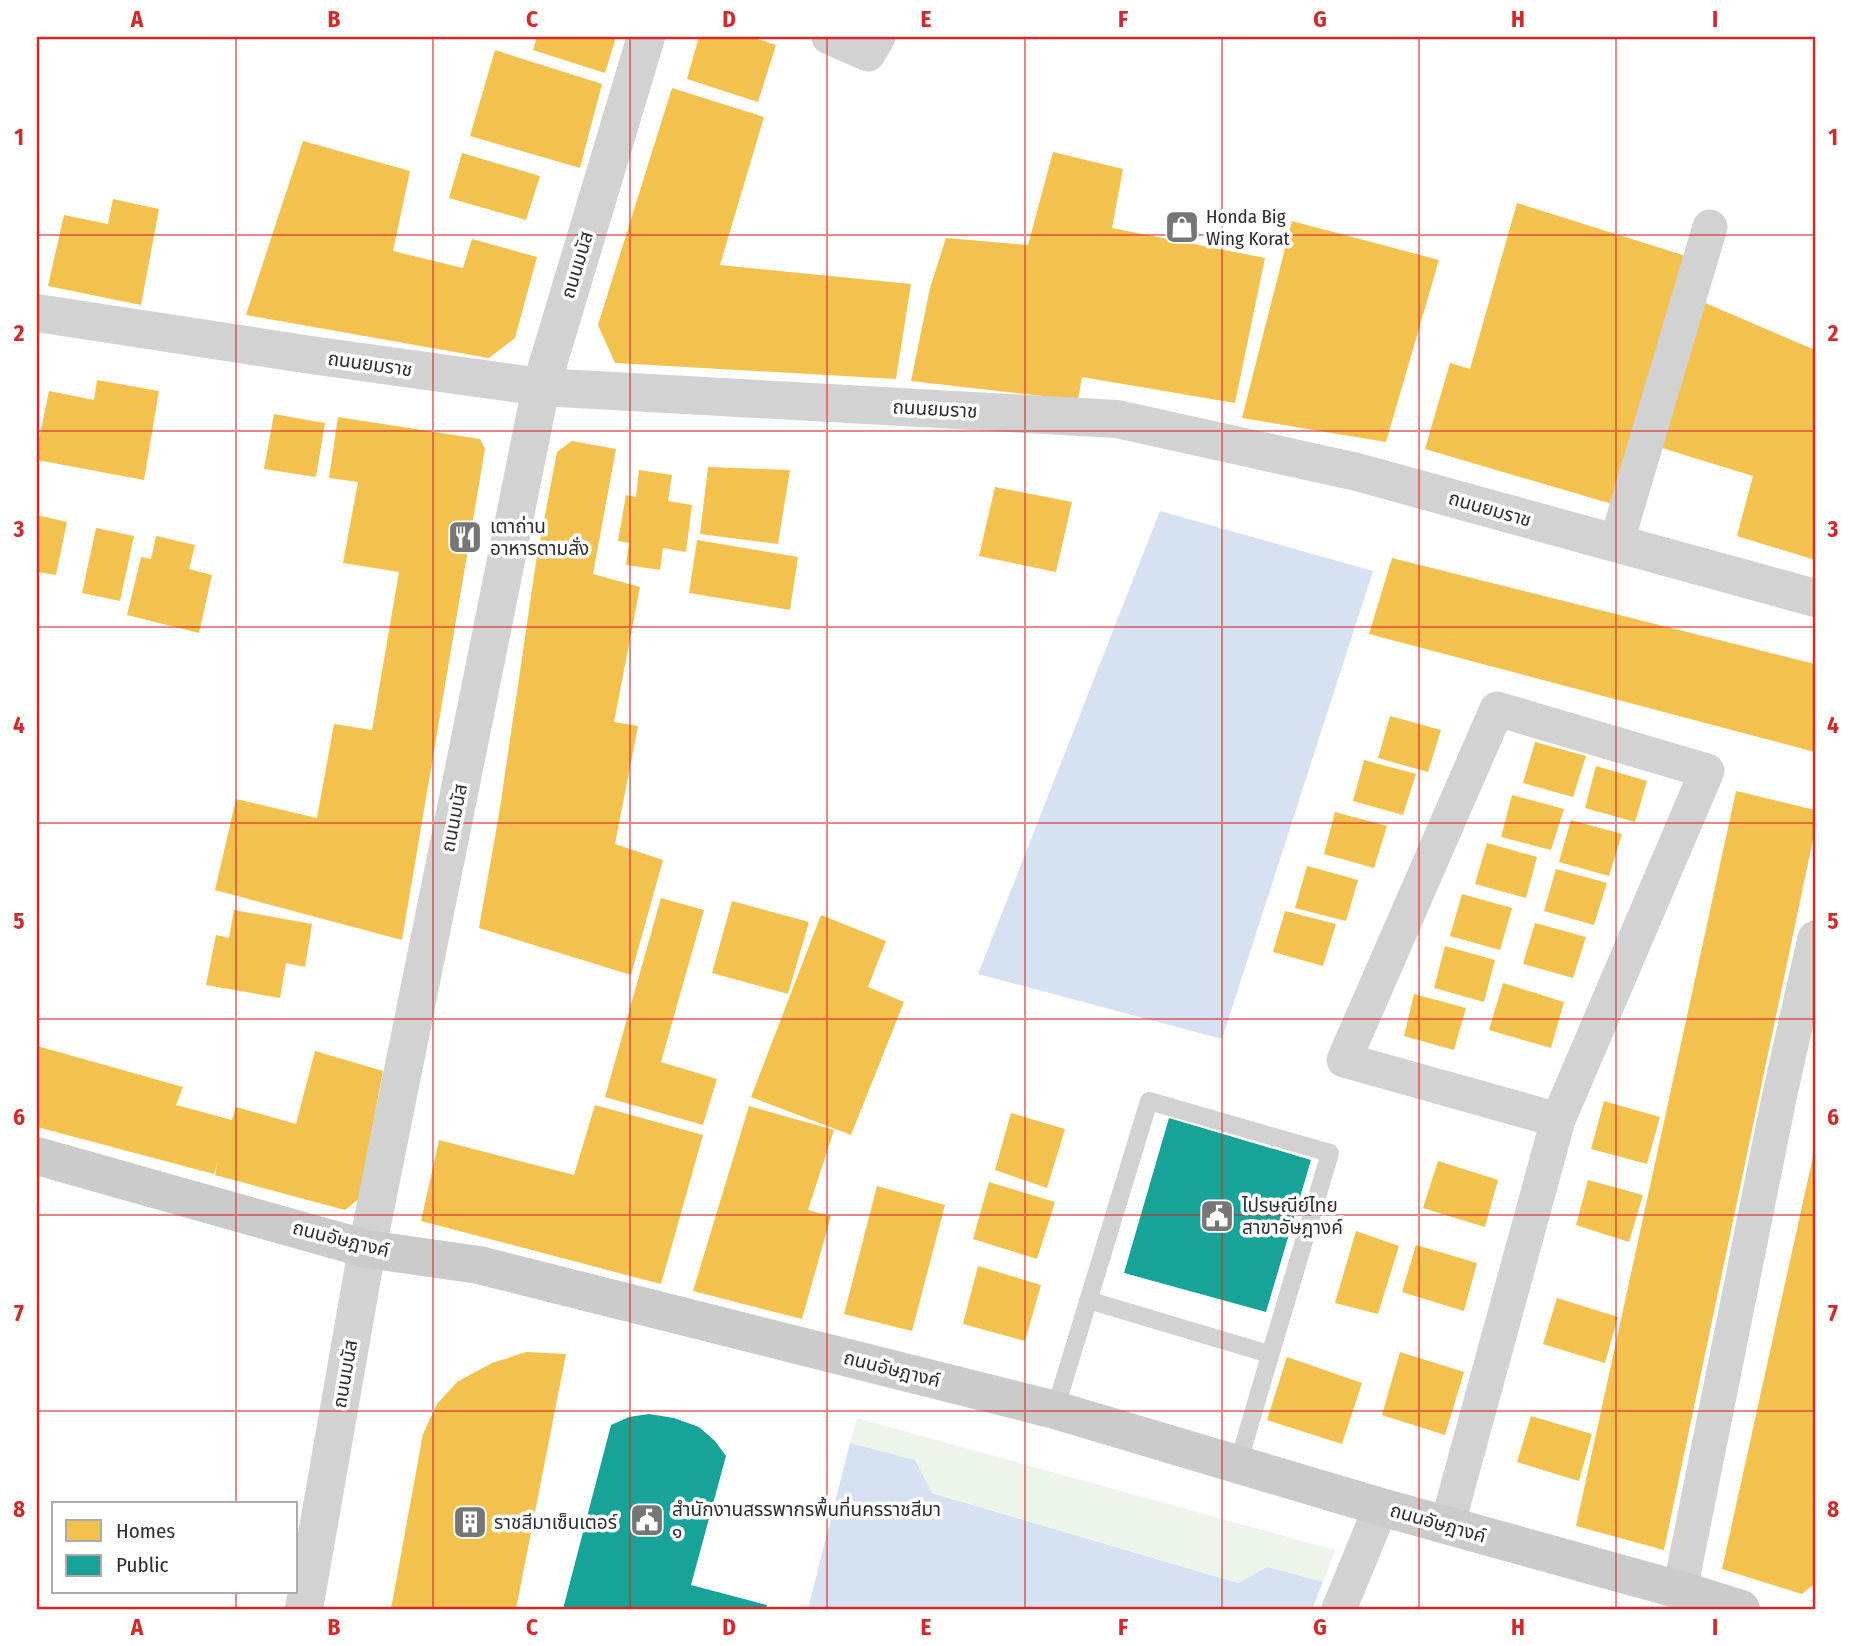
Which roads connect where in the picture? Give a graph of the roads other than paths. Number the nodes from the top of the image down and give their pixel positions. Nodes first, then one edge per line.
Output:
1 (646, 37) edge
2 (829, 37) edge
3 (878, 37) edge
4 (1710, 228) dead end
5 (37, 313) edge
6 (541, 387) junction
7 (1616, 544) junction
8 (1815, 598) edge
9 (1815, 938) edge
10 (1558, 1120) junction
11 (37, 1156) edge
12 (367, 1249) junction
13 (1088, 1300) junction
14 (1269, 1354) junction
15 (1055, 1410) junction
16 (1238, 1464) junction
17 (1381, 1507) junction
18 (1447, 1526) junction
19 (1680, 1590) junction
20 (304, 1609) edge
21 (1339, 1609) edge
22 (1741, 1609) edge

1 - 6 street, ถนนมนัส
2 - 3 street
4 - 7 street
5 - 6 street, ถนนยมราช
6 - 7 street, ถนนยมราช
6 - 12 street, ถนนมนัส
7 - 8 street, ถนนยมราช
9 - 19 street
10 - 10 street
10 - 18 street
11 - 12 main road, ถนนอัษฎางค์
12 - 15 main road, ถนนอัษฎางค์
12 - 20 street, ถนนมนัส
13 - 14 lane
13 - 14 lane
13 - 15 lane
14 - 16 lane
15 - 16 main road, ถนนอัษฎางค์
16 - 17 main road, ถนนอัษฎางค์
17 - 18 main road, ถนนอัษฎางค์
17 - 21 street
18 - 19 main road, ถนนอัษฎางค์
19 - 22 main road, ถนนอัษฎางค์

